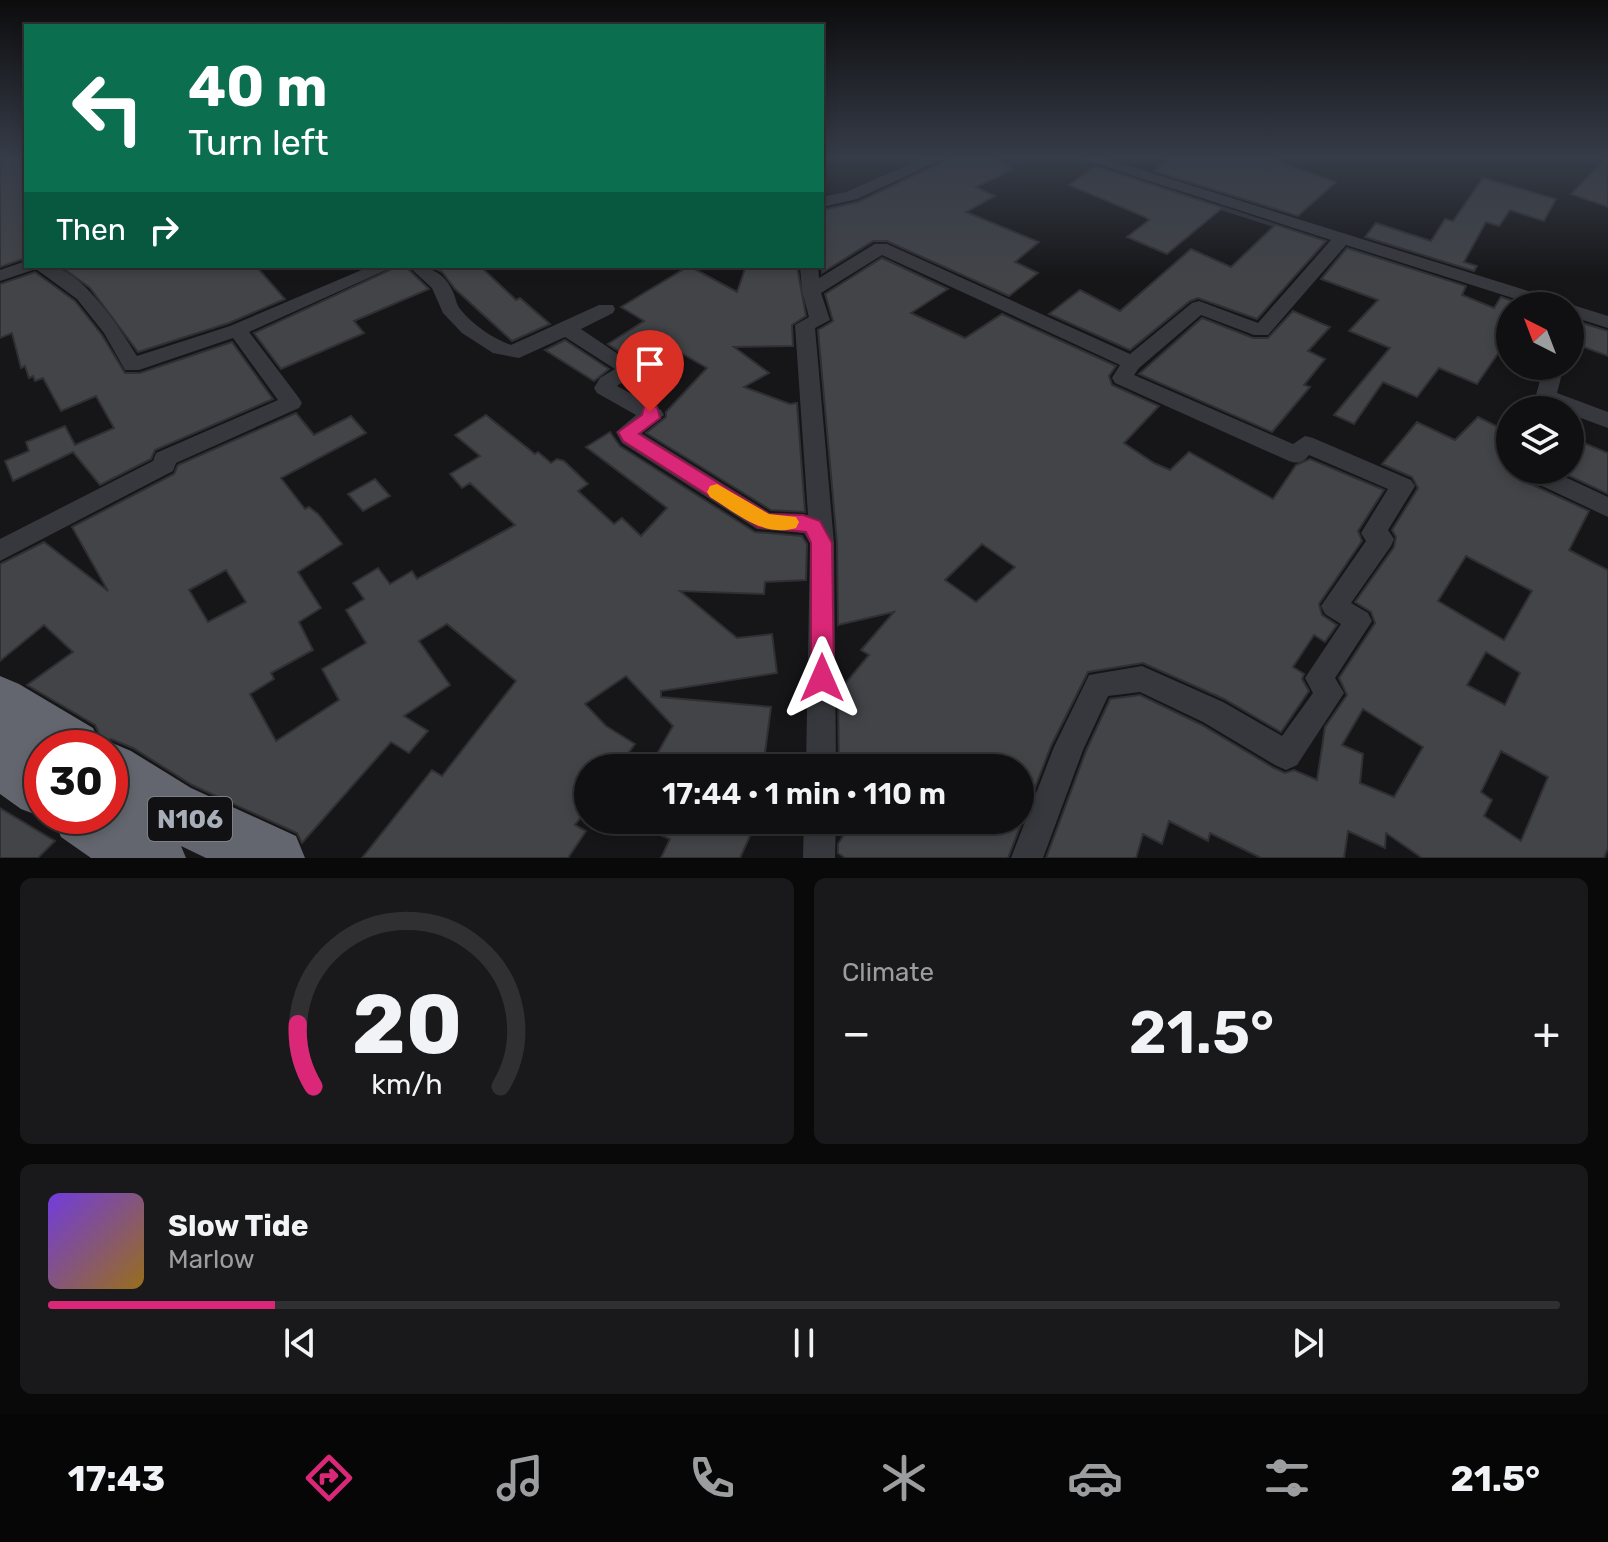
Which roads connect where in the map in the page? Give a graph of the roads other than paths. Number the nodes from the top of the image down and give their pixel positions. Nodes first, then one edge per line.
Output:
1 (846, 197) edge
2 (1212, 197) edge
3 (824, 202) edge
4 (1343, 238) junction
5 (24, 268) edge
6 (46, 268) edge
7 (381, 268) edge
8 (419, 268) edge
9 (809, 268) edge
10 (0, 276) edge
11 (811, 291) junction
12 (1514, 292) edge
13 (606, 309) dead end
14 (1584, 314) edge
15 (1608, 322) edge
16 (565, 328) junction
17 (237, 330) junction
18 (1132, 363) junction
19 (1584, 414) edge
20 (1608, 420) edge
21 (1558, 484) edge
22 (1608, 508) edge
23 (822, 543) junction
24 (0, 551) edge
25 (0, 702) edge
26 (44, 730) edge
27 (821, 754) edge
28 (0, 760) edge
29 (24, 776) edge
30 (128, 782) edge
31 (109, 834) edge
32 (820, 834) edge
33 (155, 858) edge
34 (274, 858) edge
35 (819, 858) edge
36 (1027, 858) edge

1 - 3 street
2 - 4 street
4 - 12 street
4 - 18 street
5 - 10 street
6 - 17 street
7 - 17 street
8 - 16 street
9 - 11 street
11 - 18 street
11 - 23 street
13 - 16 street
14 - 15 street
16 - 23 street
17 - 24 street
18 - 36 street
19 - 20 street
21 - 22 street
23 - 27 street
25 - 26 highway
28 - 29 highway
30 - 34 highway, N106
31 - 33 highway, N106
32 - 35 street

